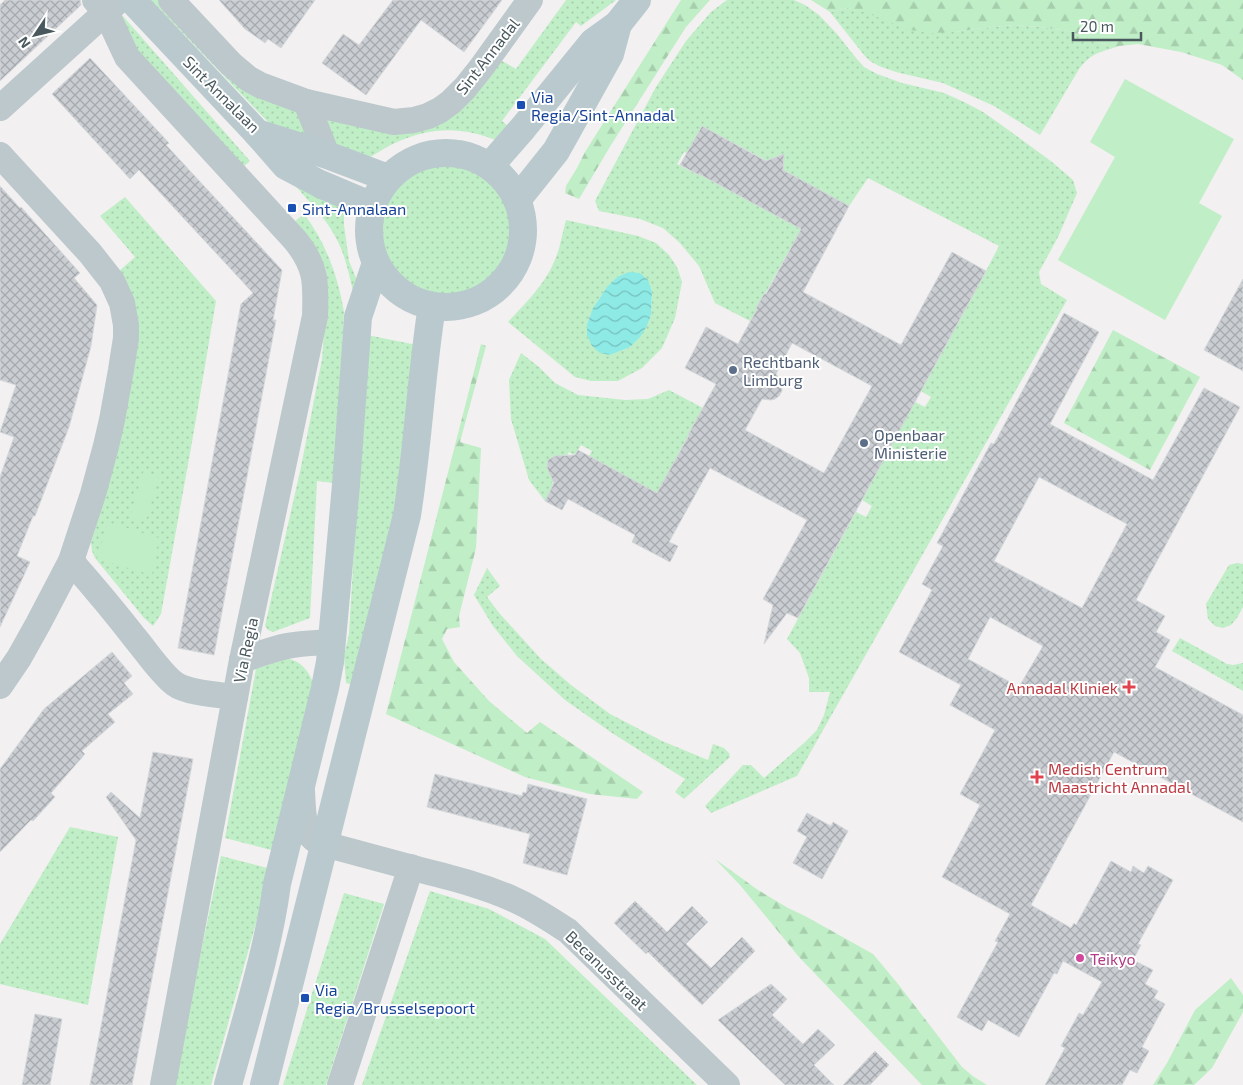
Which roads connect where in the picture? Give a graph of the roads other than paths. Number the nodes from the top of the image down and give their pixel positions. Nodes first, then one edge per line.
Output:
1 (132, 0) edge
2 (171, 0) edge
3 (530, 0) edge
4 (637, 0) edge
5 (107, 4) edge
6 (618, 24) junction
7 (301, 100) junction
8 (0, 108) edge
9 (257, 133) junction
10 (0, 155) edge
11 (328, 155) junction
12 (490, 166) junction
13 (388, 178) junction
14 (517, 200) junction
15 (372, 206) junction
16 (376, 263) junction
17 (432, 306) junction
18 (71, 561) junction
19 (331, 642) junction
20 (242, 660) junction
21 (0, 686) edge
22 (235, 697) junction
23 (302, 785) junction
24 (324, 844) junction
25 (411, 867) junction
26 (163, 1085) edge
27 (228, 1085) edge
28 (264, 1085) edge
29 (340, 1085) edge
30 (727, 1085) edge

1 - 9 main road, Sint Annalaan
2 - 7 street, Sint Annalaan
3 - 7 street, Sint Annadal
4 - 6 main road
5 - 8 street
5 - 20 street, Via Regia
6 - 12 main road
6 - 14 main road
7 - 11 street
9 - 11 main road, Sint Annalaan
9 - 15 main road
10 - 18 street
11 - 13 main road, Sint Annalaan
12 - 13 main road
12 - 14 main road
13 - 15 main road
14 - 17 main road
15 - 16 main road
16 - 17 main road
16 - 19 main road
17 - 24 main road
18 - 21 street
18 - 22 street
19 - 20 street
19 - 23 main road
20 - 22 street, Via Regia
22 - 26 street, Via Regia
23 - 24 street
23 - 27 main road
24 - 25 street, Becanusstraat
24 - 28 main road
25 - 29 street
25 - 30 street, Becanusstraat

